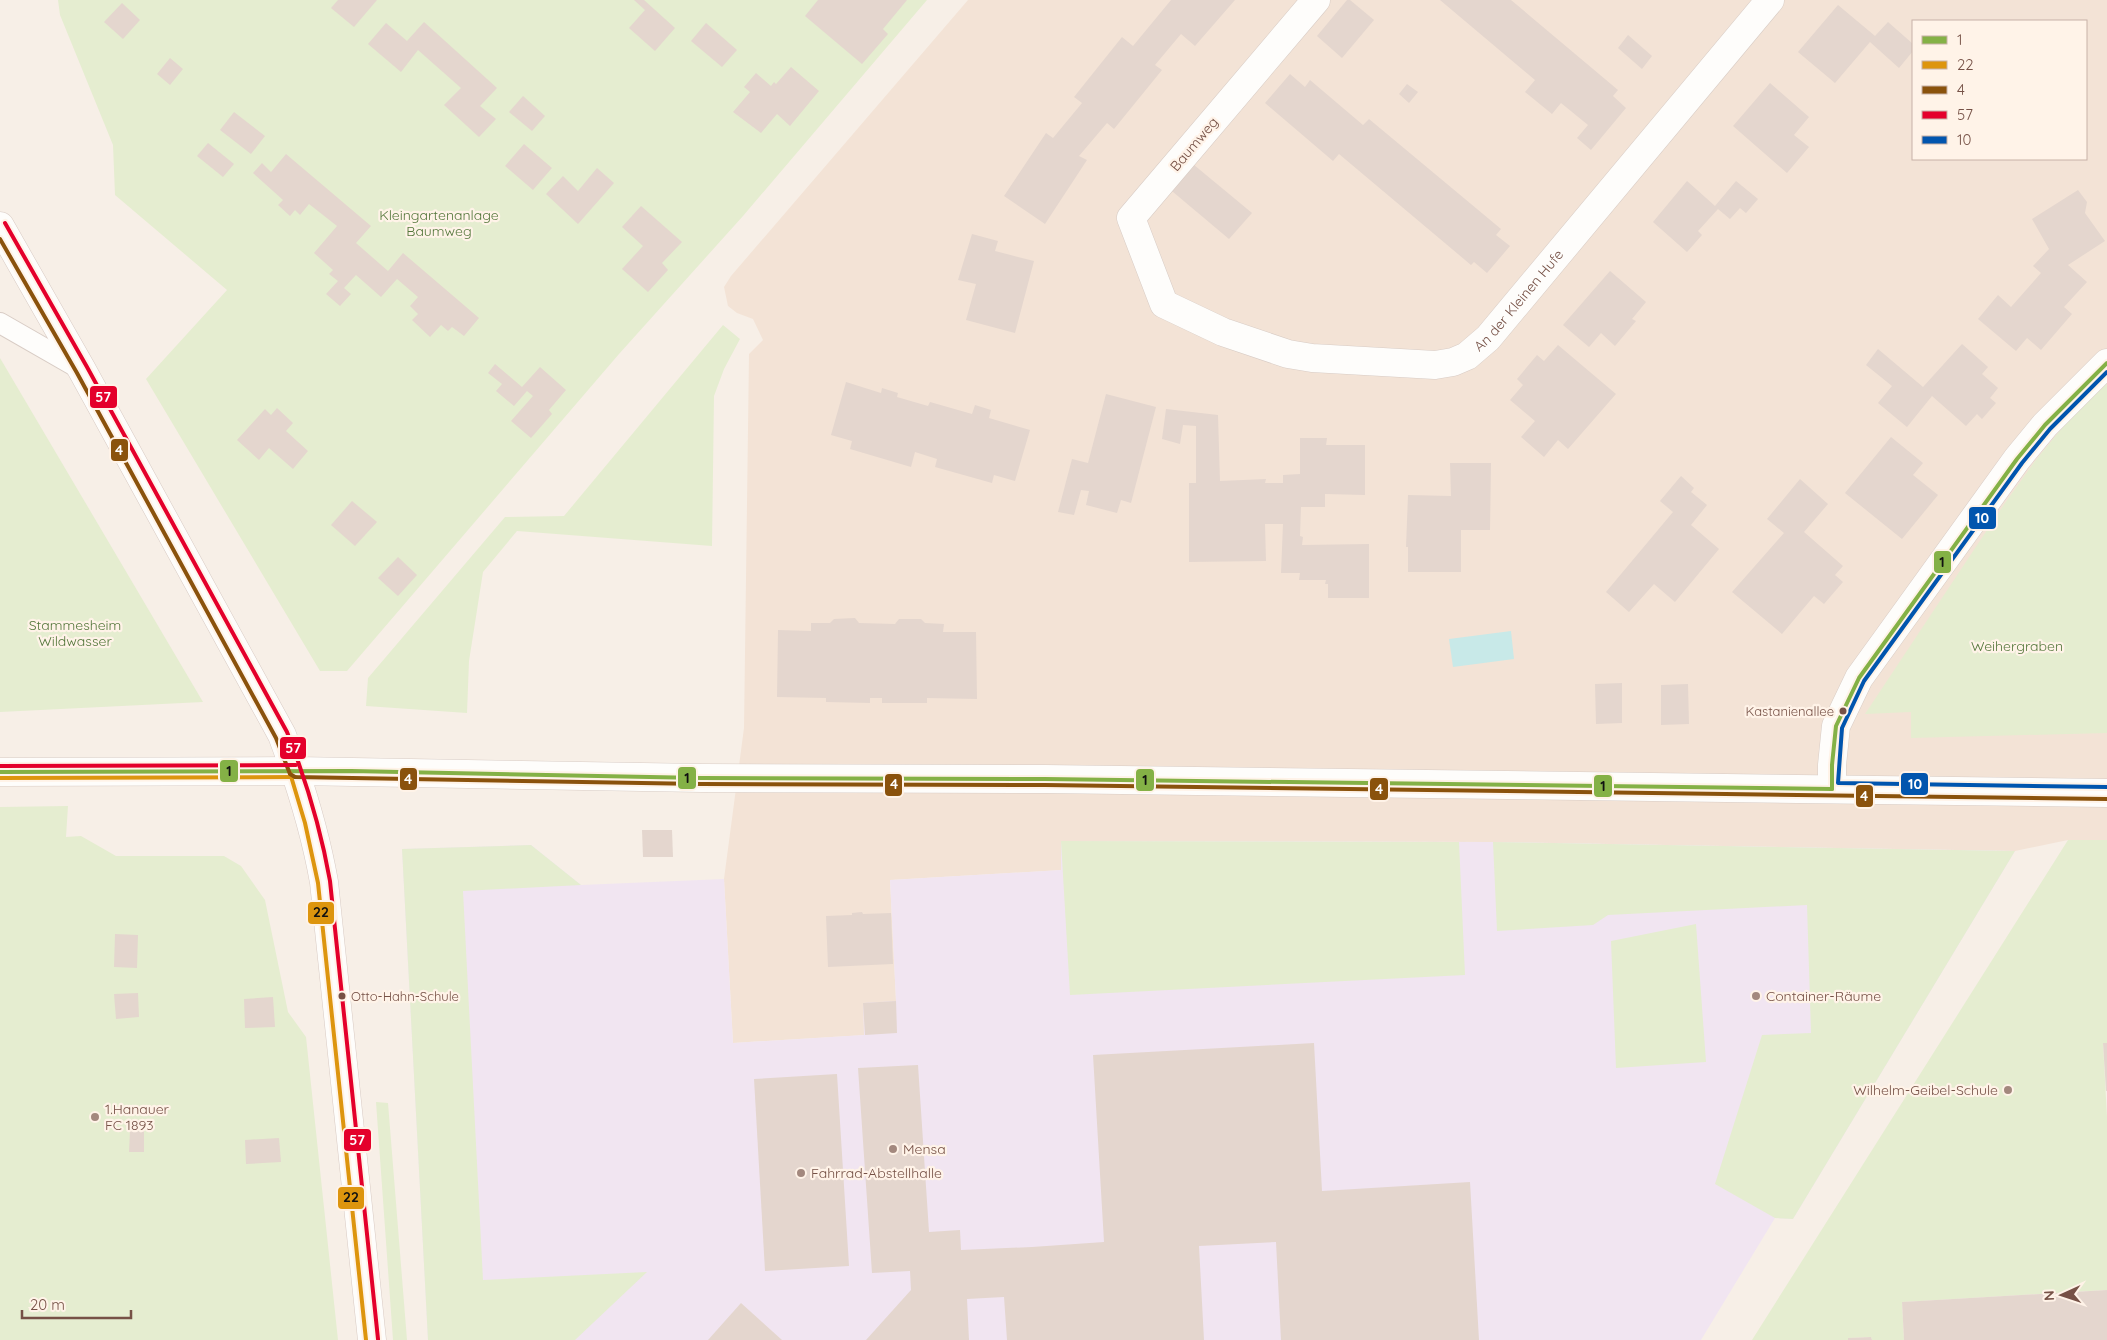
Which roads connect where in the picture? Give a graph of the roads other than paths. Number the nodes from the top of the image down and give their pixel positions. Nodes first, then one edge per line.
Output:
1 (1316, 0) edge
2 (1770, 0) edge
3 (0, 226) edge
4 (1164, 304) joint
5 (0, 323) edge
6 (2107, 363) edge
7 (82, 370) junction
8 (0, 772) edge
9 (296, 772) junction
10 (1832, 789) junction
11 (2107, 793) edge
12 (372, 1340) edge

1 - 4 street, Baumweg
2 - 4 street, An der Kleinen Hufe
3 - 7 street
5 - 7 lane
6 - 10 street
7 - 9 street
8 - 9 street
9 - 10 street
9 - 12 street
10 - 11 street

